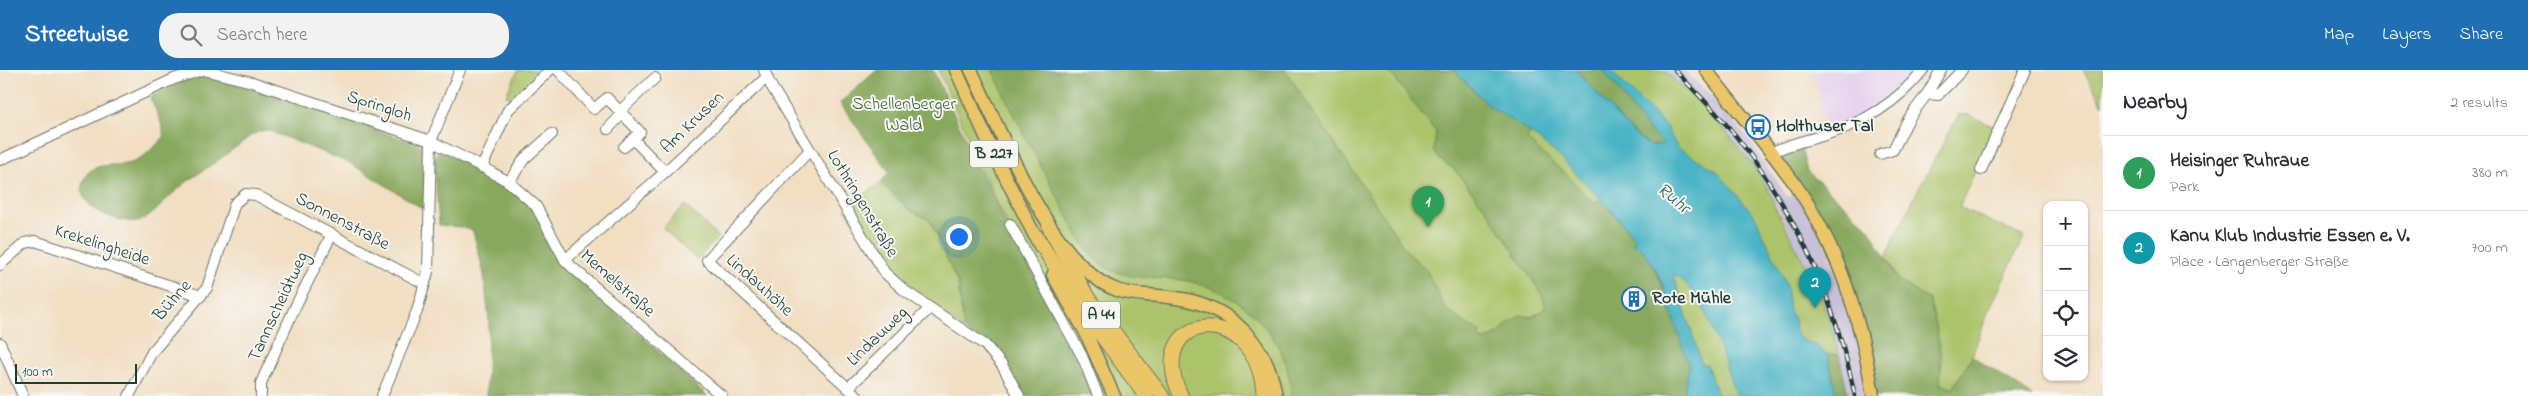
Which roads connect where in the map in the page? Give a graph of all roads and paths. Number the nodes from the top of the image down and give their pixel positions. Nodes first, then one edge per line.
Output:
1 (202, 70) edge
2 (460, 70) edge
3 (550, 70) edge
4 (956, 70) edge
5 (971, 70) edge
6 (1706, 70) edge
7 (1923, 70) edge
8 (1941, 70) edge
9 (1962, 70) edge
10 (2025, 70) edge
11 (561, 71) edge
12 (172, 74) edge
13 (765, 74) edge
14 (655, 78) dead end
15 (1927, 94) junction
16 (621, 112) junction
17 (608, 129) dead end
18 (552, 134) dead end
19 (633, 139) junction
20 (431, 141) junction
21 (624, 147) dead end
22 (810, 150) junction
23 (1771, 153) junction
24 (1880, 154) dead end
25 (0, 160) edge
26 (482, 167) junction
27 (1981, 170) dead end
28 (665, 172) junction
29 (509, 182) junction
30 (242, 196) joint
31 (1010, 224) dead end
32 (1049, 227) junction
33 (332, 234) junction
34 (1036, 236) junction
35 (565, 260) junction
36 (0, 265) edge
37 (426, 284) junction
38 (201, 296) junction
39 (930, 308) junction
40 (0, 343) edge
41 (848, 388) junction
42 (23, 396) edge
43 (130, 396) edge
44 (261, 396) edge
45 (382, 396) edge
46 (722, 396) edge
47 (857, 396) edge
48 (1019, 396) edge
49 (1098, 396) edge
50 (1114, 396) edge
51 (1146, 396) edge
52 (1162, 396) edge
53 (1181, 396) edge
54 (1264, 396) edge
55 (1276, 396) edge
56 (1873, 396) edge

1 - 12 street, Springloh
1 - 20 street, Springloh
2 - 20 street
3 - 26 street
4 - 34 main road, B 227
5 - 32 main road, B 227
6 - 23 main road
7 - 23 street
8 - 15 street
9 - 15 street
10 - 27 street
11 - 16 street, Am Krusen
12 - 25 street, Springloh
13 - 22 street, Lothringenstraße
13 - 28 street, Am Krusen
14 - 16 street
15 - 24 street
16 - 17 street
16 - 19 street, Am Krusen
18 - 29 street
19 - 21 street, Am Krusen
19 - 28 street, Am Krusen
20 - 26 street, Memelstraße
20 - 37 street
22 - 39 street, Lothringenstraße
22 - 41 street, Lindauhöhe
23 - 56 main road
26 - 29 street, Memelstraße
28 - 35 street, Am Krusen
29 - 35 street, Memelstraße
30 - 33 street, Sonnenstraße
30 - 38 street, Bühne
31 - 49 street
32 - 52 highway, A 44
32 - 55 main road
33 - 37 street, Sonnenstraße
33 - 44 street, Tannscheidtweg
34 - 50 main road
34 - 51 highway, A 44
35 - 46 street, Memelstraße
36 - 38 street, Krekelingheide
37 - 45 street
38 - 43 street, Bühne
39 - 41 street, Lindauweg
39 - 48 street, Lothringenstraße
40 - 42 street
41 - 47 street, Lindauhöhe
53 - 54 highway

